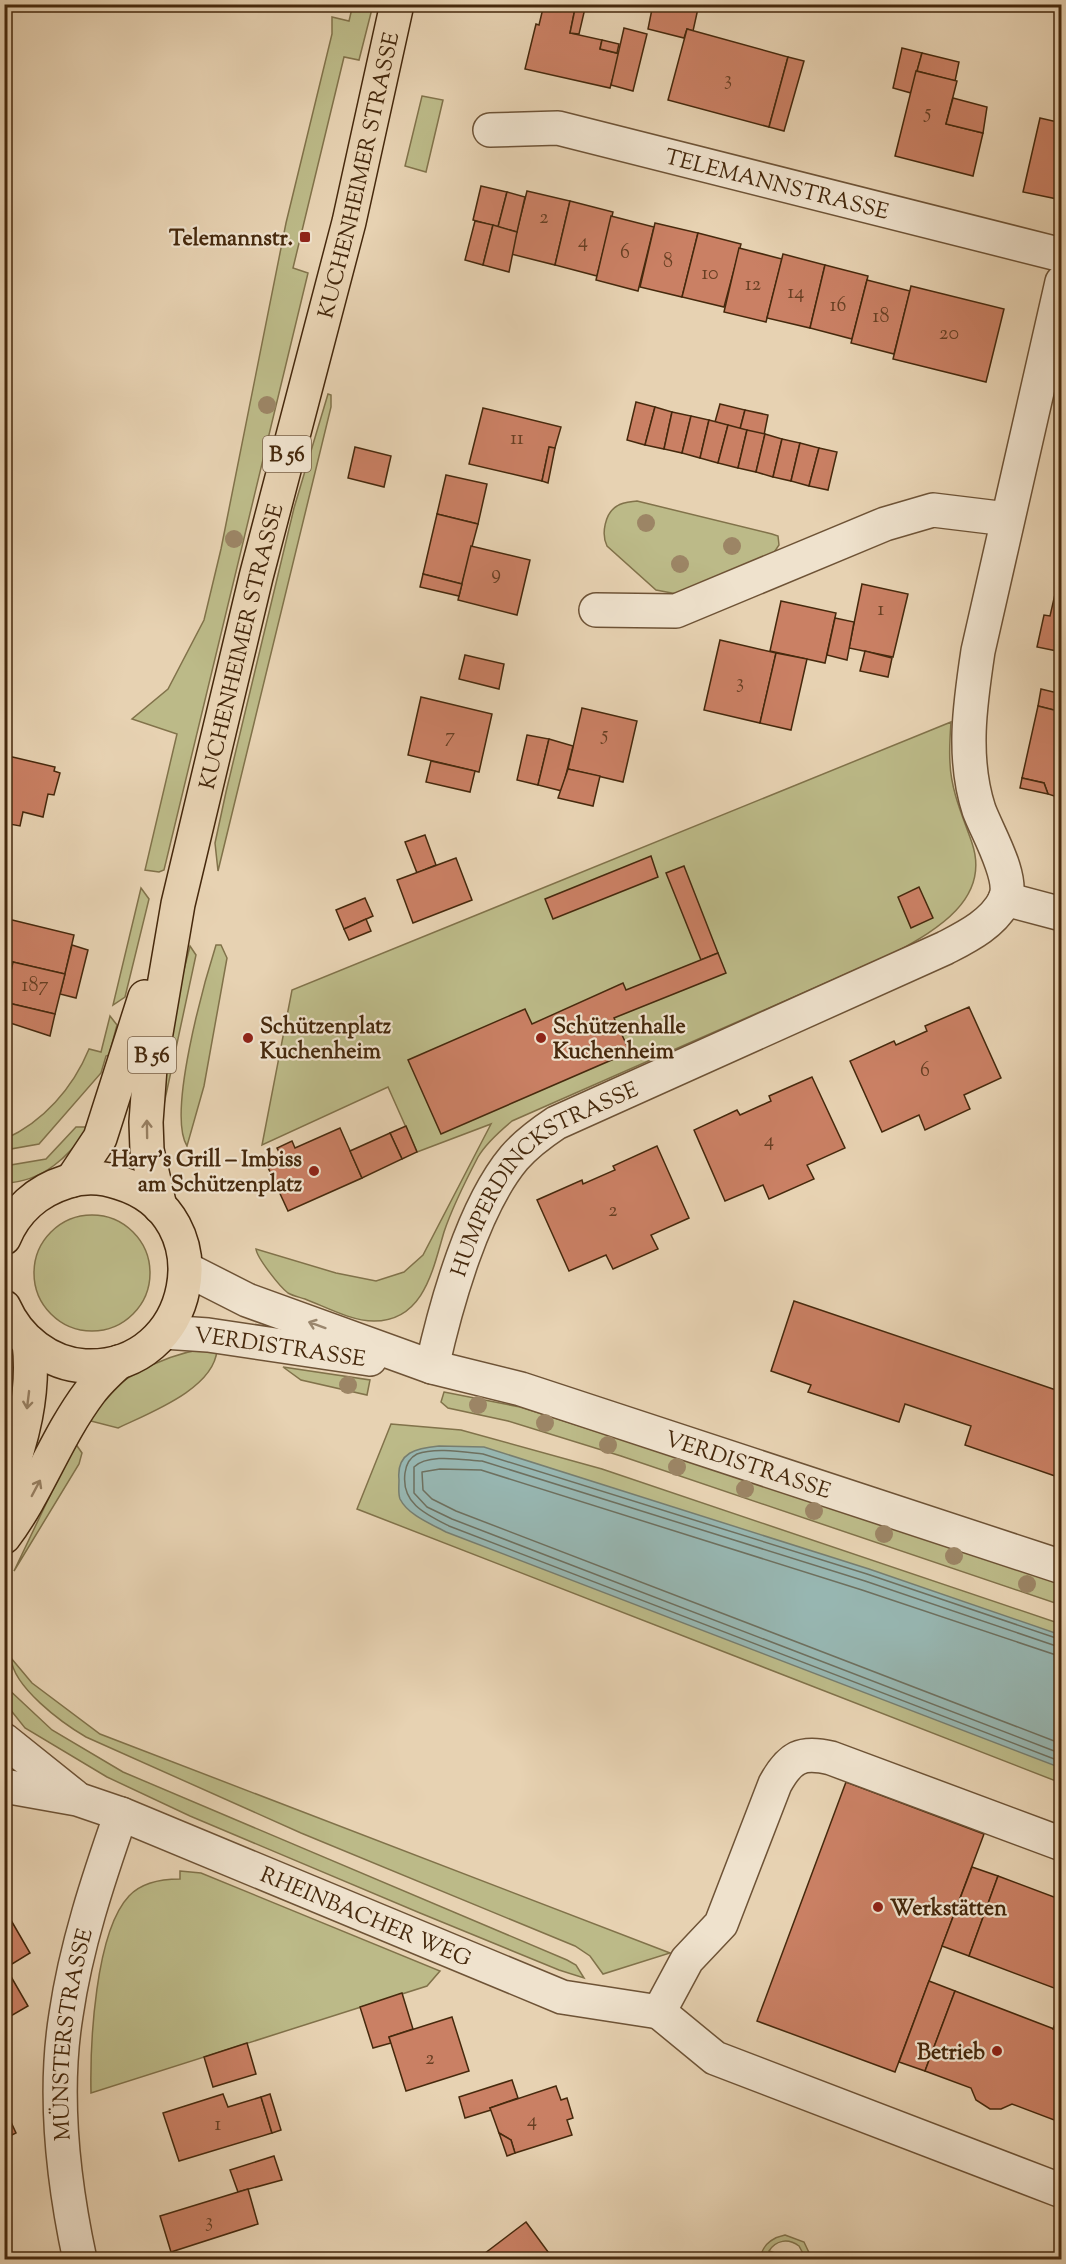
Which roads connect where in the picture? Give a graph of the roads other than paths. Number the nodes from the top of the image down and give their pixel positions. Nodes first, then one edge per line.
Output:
1 (397, 4) edge
2 (490, 130) dead end
3 (1062, 255) edge
4 (1062, 282) edge
5 (1007, 519) junction
6 (596, 610) dead end
7 (1005, 899) junction
8 (178, 904) junction
9 (1062, 914) edge
10 (72, 1180) junction
11 (15, 1204) edge
12 (160, 1207) junction
13 (4, 1238) edge
14 (186, 1269) junction
15 (4, 1307) edge
16 (164, 1332) junction
17 (29, 1342) junction
18 (119, 1362) junction
19 (432, 1367) junction
20 (4, 1489) edge
21 (4, 1538) edge
22 (1062, 1568) edge
23 (4, 1740) edge
24 (4, 1785) edge
25 (78, 1799) junction
26 (121, 1814) junction
27 (1062, 1844) edge
28 (659, 2012) junction
29 (1062, 2191) edge
30 (80, 2259) edge

1 - 8 main road, KUCHENHEIMER STRASSE / B 56
2 - 3 street, TELEMANNSTRASSE
4 - 5 street
5 - 6 street
5 - 7 street
7 - 9 street
7 - 19 street, HUMPERDINCKSTRASSE
8 - 10 main road, KUCHENHEIMER STRASSE / B 56
12 -> 8 main road, KUCHENHEIMER STRASSE / B 56
10 - 11 main road
10 - 12 main road
11 - 13 main road
12 - 14 main road
14 - 16 main road
19 -> 14 street, VERDISTRASSE
15 - 17 main road
16 - 18 main road
16 - 19 street, VERDISTRASSE
17 - 18 main road
17 -> 20 main road
21 -> 18 main road
19 - 22 street, VERDISTRASSE
23 - 25 street, RHEINBACHER WEG
24 - 25 street, RHEINBACHER WEG
25 - 26 street, RHEINBACHER WEG
26 - 28 street, RHEINBACHER WEG
26 - 30 street, MÜNSTERSTRASSE
27 - 28 street
28 - 29 street

